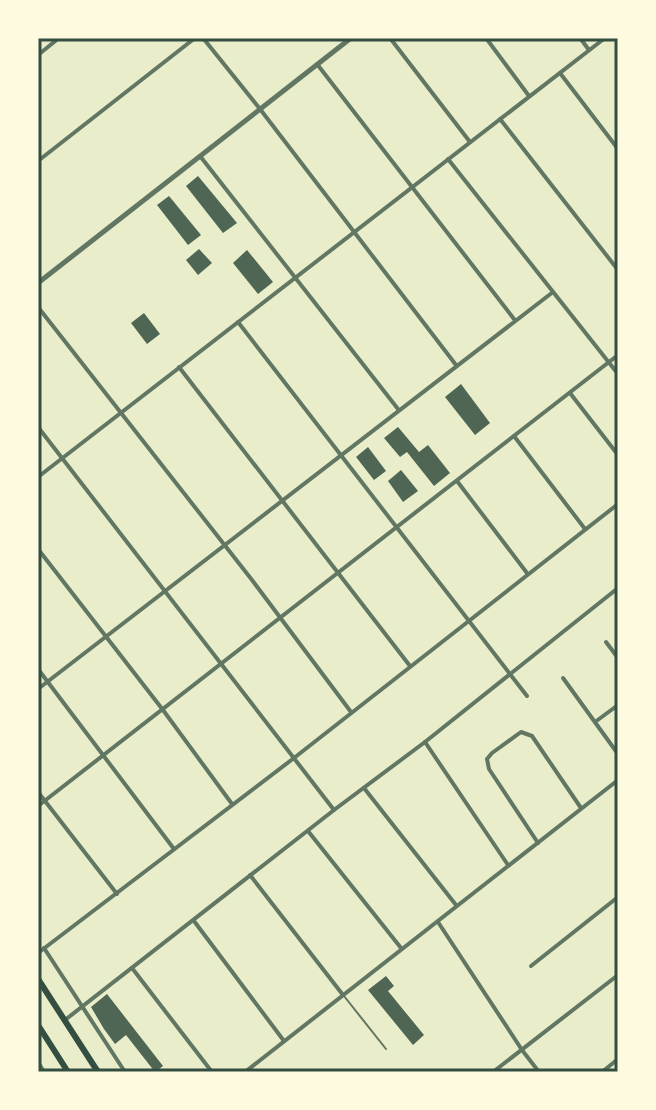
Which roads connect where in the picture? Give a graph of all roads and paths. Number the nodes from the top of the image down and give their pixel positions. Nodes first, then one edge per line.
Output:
1 (195, 38) edge
2 (203, 38) edge
3 (351, 38) edge
4 (390, 38) edge
5 (486, 38) edge
6 (580, 38) edge
7 (605, 38) edge
8 (55, 39) edge
9 (589, 50) junction
10 (38, 55) edge
11 (317, 64) junction
12 (560, 73) junction
13 (529, 96) junction
14 (260, 109) junction
15 (500, 119) junction
16 (470, 142) junction
17 (618, 149) edge
18 (200, 156) junction
19 (448, 159) junction
20 (38, 161) edge
21 (412, 187) junction
22 (354, 231) junction
23 (618, 270) edge
24 (295, 277) junction
25 (38, 283) edge
26 (553, 292) junction
27 (38, 307) edge
28 (515, 320) junction
29 (238, 322) junction
30 (618, 355) edge
31 (609, 362) junction
32 (456, 365) junction
33 (179, 367) junction
34 (618, 374) edge
35 (570, 393) junction
36 (398, 409) junction
37 (121, 412) junction
38 (38, 427) edge
39 (514, 436) junction
40 (340, 454) junction
41 (618, 455) edge
42 (62, 458) junction
43 (38, 477) edge
44 (457, 481) junction
45 (282, 499) junction
46 (618, 504) edge
47 (397, 528) junction
48 (585, 529) junction
49 (224, 545) junction
50 (38, 549) edge
51 (339, 573) junction
52 (527, 573) junction
53 (618, 588) edge
54 (165, 591) junction
55 (281, 619) junction
56 (467, 621) junction
57 (105, 636) junction
58 (606, 642) dead end
59 (618, 658) edge
60 (220, 666) junction
61 (410, 666) junction
62 (38, 669) edge
63 (510, 674) junction
64 (563, 678) dead end
65 (48, 682) junction
66 (38, 689) edge
67 (527, 696) dead end
68 (618, 705) edge
69 (163, 710) junction
70 (351, 712) junction
71 (595, 722) junction
72 (425, 742) junction
73 (618, 754) edge
74 (103, 756) junction
75 (294, 758) junction
76 (618, 780) edge
77 (364, 788) junction
78 (38, 792) edge
79 (45, 801) junction
80 (232, 804) junction
81 (38, 806) edge
82 (581, 809) junction
83 (334, 810) junction
84 (308, 831) junction
85 (538, 843) junction
86 (174, 849) junction
87 (508, 865) junction
88 (250, 875) junction
89 (117, 894) junction
90 (618, 897) edge
91 (457, 906) junction
92 (194, 921) junction
93 (437, 921) junction
94 (44, 948) junction
95 (402, 949) junction
96 (38, 953) edge
97 (531, 966) dead end
98 (132, 968) junction
99 (618, 975) edge
100 (38, 979) edge
101 (343, 995) junction
102 (83, 1007) junction
103 (65, 1021) junction
104 (38, 1025) edge
105 (41, 1036) edge
106 (284, 1041) junction
107 (386, 1049) dead end
108 (522, 1050) junction
109 (618, 1059) edge
110 (38, 1062) edge
111 (44, 1072) edge
112 (68, 1072) edge
113 (98, 1072) edge
114 (125, 1072) edge
115 (212, 1072) edge
116 (245, 1072) edge
117 (493, 1072) edge
118 (539, 1072) edge
119 (602, 1072) edge

1 - 20 street
2 - 14 street
3 - 11 street
4 - 16 street
5 - 13 street
6 - 9 street
7 - 9 street
8 - 10 street
9 - 12 street
11 - 14 street
11 - 21 street
12 - 13 street
12 - 17 street
13 - 15 street
14 - 18 street
14 - 22 street
15 - 16 street
15 - 23 street
16 - 19 street
18 - 24 street
18 - 25 street
19 - 21 street
19 - 26 street
21 - 22 street
21 - 28 street
22 - 24 street
22 - 32 street
24 - 29 street
24 - 36 street
26 - 28 street
26 - 31 street
27 - 37 street
28 - 32 street
29 - 33 street
29 - 40 street
30 - 31 street
31 - 34 street
31 - 35 street
32 - 36 street
33 - 37 street
33 - 45 street
35 - 39 street
35 - 41 street
36 - 40 street
37 - 42 street
37 - 49 street
38 - 42 street
39 - 44 street
39 - 48 street
40 - 45 street
40 - 47 street
42 - 43 street
42 - 54 street
44 - 47 street
44 - 52 street
45 - 49 street
45 - 51 street
46 - 48 street
47 - 51 street
47 - 56 street
48 - 52 street
49 - 54 street
49 - 55 street
50 - 57 street
51 - 55 street
51 - 61 street
52 - 56 street
53 - 63 street
54 - 57 street
54 - 60 street
55 - 60 street
55 - 70 street
56 - 61 street
56 - 63 street
57 - 65 street
57 - 69 street
58 - 59 street
60 - 69 street
60 - 75 street
61 - 70 street
62 - 65 street
63 - 67 street
63 - 72 street
64 - 71 street
65 - 66 street
65 - 74 street
68 - 71 street
69 - 74 street
69 - 80 street
70 - 75 street
71 - 73 street
72 - 77 street
72 - 87 street
74 - 79 street
74 - 86 street
75 - 80 street
75 - 83 street
76 - 82 street
77 - 83 street
77 - 91 street
78 - 79 street
79 - 81 street
79 - 89 street
80 - 86 street
82 - 85 street
82 - 85 street
83 - 84 street
84 - 88 street
84 - 95 street
85 - 87 street
86 - 89 street
87 - 91 street
88 - 92 street
88 - 101 street
89 - 94 street
90 - 97 street
91 - 93 street
92 - 98 street
92 - 106 street
93 - 95 street
93 - 108 street
94 - 96 street
94 - 102 street
95 - 101 street
98 - 102 street
98 - 115 street
99 - 108 street
100 - 103 main road
101 - 106 street
101 - 107 lane
102 - 103 street
102 - 114 street
103 - 113 main road
104 - 105 main road
105 - 112 main road
106 - 116 street
108 - 117 street
108 - 118 street
109 - 119 street
110 - 111 street

